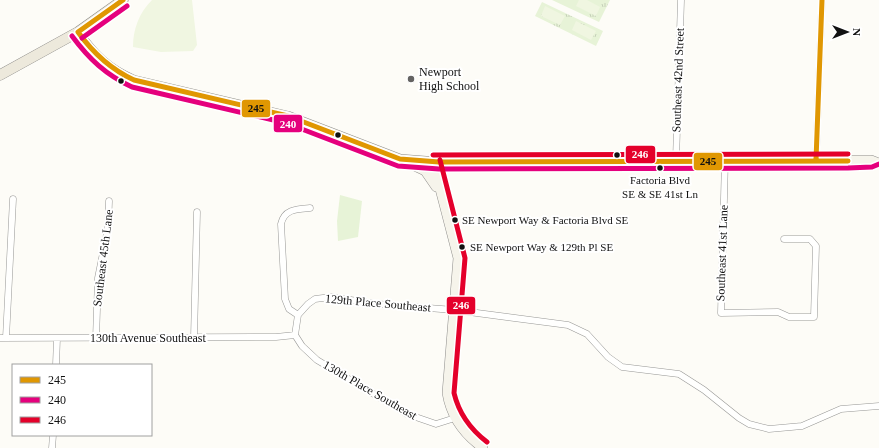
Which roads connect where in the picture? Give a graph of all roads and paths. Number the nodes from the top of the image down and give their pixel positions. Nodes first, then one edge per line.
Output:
1 (123, 0) edge
2 (681, 0) edge
3 (822, 0) edge
4 (78, 32) junction
5 (0, 75) edge
6 (400, 159) junction
7 (676, 160) junction
8 (725, 160) junction
9 (816, 160) junction
10 (876, 160) edge
11 (432, 162) junction
12 (442, 197) junction
13 (13, 199) dead end
14 (110, 202) dead end
15 (310, 208) dead end
16 (197, 212) dead end
17 (784, 239) dead end
18 (454, 310) junction
19 (298, 315) junction
20 (295, 335) junction
21 (3, 338) edge
22 (57, 338) junction
23 (194, 338) junction
24 (96, 339) junction
25 (56, 364) edge
26 (879, 406) edge
27 (455, 418) junction
28 (53, 436) edge
29 (52, 448) edge
30 (483, 448) edge

1 - 4 main road
2 - 7 street, Southeast 42nd Street
3 - 9 street
4 - 5 main road
4 - 6 main road
6 - 11 main road
6 - 12 main road
7 - 8 main road
7 - 11 main road
8 - 9 main road
8 - 17 street, Southeast 41st Lane
9 - 10 main road
11 - 12 main road
12 - 18 main road
13 - 21 street
14 - 24 street, Southeast 45th Lane
15 - 19 street
16 - 23 street
18 - 19 street, 129th Place Southeast
18 - 26 street, 129th Place Southeast
18 - 27 main road
19 - 20 street
20 - 23 street, 130th Avenue Southeast
20 - 27 street, 130th Place Southeast
21 - 22 street, 130th Avenue Southeast
22 - 24 street, 130th Avenue Southeast
22 - 25 street
23 - 24 street, 130th Avenue Southeast
27 - 30 main road
28 - 29 street

